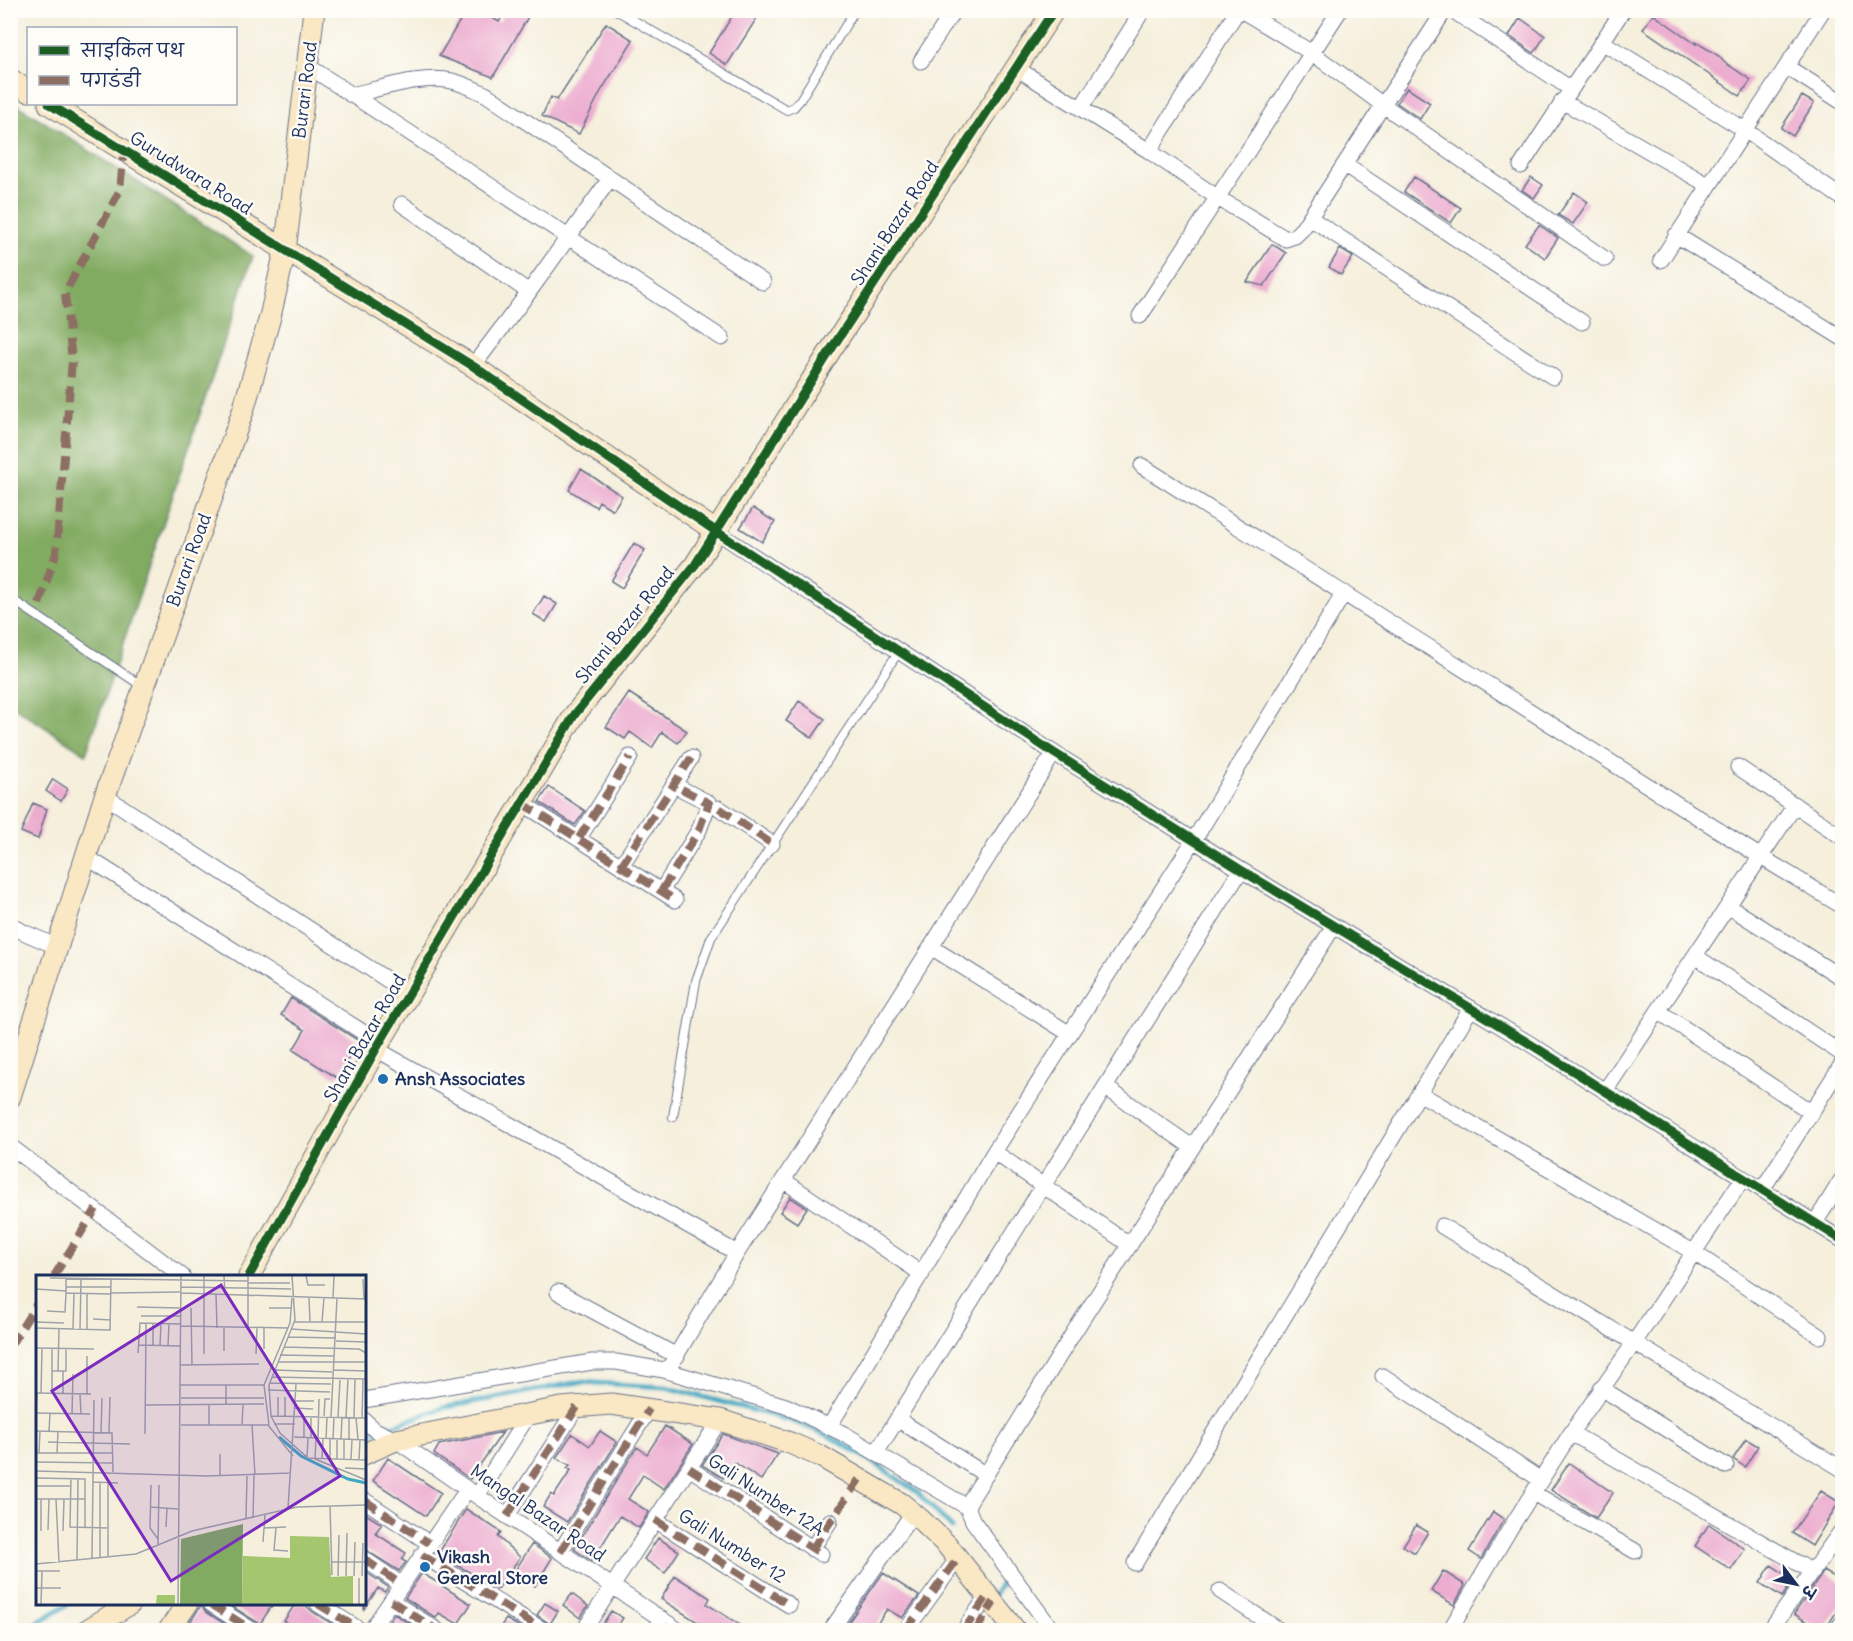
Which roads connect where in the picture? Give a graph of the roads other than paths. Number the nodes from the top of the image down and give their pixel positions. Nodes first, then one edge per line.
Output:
1 (314, 10) edge
2 (616, 10) edge
3 (855, 10) edge
4 (954, 10) edge
5 (1054, 10) edge
6 (1143, 10) edge
7 (1240, 10) edge
8 (1340, 10) edge
9 (1445, 10) edge
10 (1452, 10) edge
11 (1623, 10) edge
12 (1822, 10) edge
13 (1602, 42) junction
14 (1312, 53) junction
15 (921, 61) dead end
16 (308, 66) junction
17 (1787, 67) junction
18 (1017, 68) junction
19 (10, 79) edge
20 (27, 90) edge
21 (351, 95) junction
22 (1567, 95) junction
23 (1842, 102) edge
24 (51, 105) edge
25 (1383, 105) junction
26 (1082, 108) junction
27 (1744, 130) junction
28 (1149, 151) junction
29 (1345, 165) junction
30 (1521, 166) dead end
31 (609, 180) junction
32 (1708, 185) junction
33 (1218, 198) junction
34 (1842, 198) edge
35 (402, 204) dead end
36 (1310, 218) junction
37 (1676, 235) junction
38 (568, 238) junction
39 (285, 251) junction
40 (1605, 260) dead end
41 (1661, 260) dead end
42 (763, 282) dead end
43 (529, 292) junction
44 (1140, 316) dead end
45 (1582, 322) dead end
46 (722, 338) dead end
47 (1842, 338) edge
48 (473, 366) junction
49 (1553, 377) dead end
50 (1142, 466) dead end
51 (717, 532) junction
52 (1344, 593) junction
53 (10, 598) edge
54 (899, 651) junction
55 (143, 687) junction
56 (1054, 753) junction
57 (630, 757) dead end
58 (691, 758) dead end
59 (1738, 767) dead end
60 (674, 785) junction
61 (105, 796) junction
62 (522, 803) junction
63 (1795, 805) junction
64 (718, 808) dead end
65 (1842, 837) edge
66 (579, 838) junction
67 (1194, 840) junction
68 (772, 844) junction
69 (86, 855) junction
70 (1761, 857) junction
71 (621, 866) junction
72 (1241, 870) junction
73 (662, 890) junction
74 (675, 900) dead end
75 (1728, 906) junction
76 (1842, 906) edge
77 (10, 924) edge
78 (1334, 926) junction
79 (58, 947) junction
80 (931, 947) junction
81 (1695, 956) junction
82 (1842, 978) edge
83 (409, 994) junction
84 (1471, 1008) junction
85 (1658, 1011) junction
86 (1070, 1034) junction
87 (378, 1046) junction
88 (1842, 1054) edge
89 (1842, 1064) edge
90 (1105, 1087) junction
91 (1605, 1091) junction
92 (1419, 1094) junction
93 (10, 1097) edge
94 (1811, 1112) junction
95 (673, 1117) dead end
96 (10, 1146) edge
97 (1192, 1146) junction
98 (994, 1152) junction
99 (1743, 1178) junction
100 (1842, 1179) edge
101 (783, 1180) junction
102 (1043, 1186) junction
103 (1762, 1190) junction
104 (1815, 1223) junction
105 (1442, 1226) dead end
106 (1842, 1240) edge
107 (1130, 1245) junction
108 (1693, 1252) junction
109 (737, 1253) junction
110 (921, 1274) junction
111 (182, 1275) edge
112 (250, 1275) edge
113 (558, 1292) dead end
114 (1820, 1336) dead end
115 (1634, 1343) junction
116 (678, 1356) junction
117 (664, 1370) junction
118 (1383, 1376) dead end
119 (1601, 1388) junction
120 (366, 1400) edge
121 (577, 1407) junction
122 (649, 1409) junction
123 (529, 1414) junction
124 (897, 1419) junction
125 (720, 1420) junction
126 (370, 1425) edge
127 (830, 1427) junction
128 (1571, 1434) junction
129 (396, 1440) junction
130 (366, 1453) edge
131 (876, 1453) junction
132 (1726, 1466) dead end
133 (689, 1468) junction
134 (1842, 1469) edge
135 (986, 1475) junction
136 (1541, 1480) junction
137 (472, 1493) junction
138 (1533, 1493) junction
139 (366, 1502) edge
140 (967, 1507) junction
141 (913, 1513) junction
142 (507, 1516) junction
143 (655, 1520) junction
144 (830, 1521) dead end
145 (1842, 1530) edge
146 (426, 1549) junction
147 (1635, 1551) dead end
148 (560, 1552) junction
149 (958, 1558) junction
150 (366, 1560) edge
151 (1135, 1563) dead end
152 (1813, 1572) junction
153 (402, 1585) junction
154 (612, 1587) junction
155 (1220, 1591) dead end
156 (991, 1599) junction
157 (391, 1601) junction
158 (128, 1605) edge
159 (186, 1605) edge
160 (213, 1605) edge
161 (320, 1605) edge
162 (789, 1605) dead end
163 (1842, 1623) edge
164 (671, 1629) edge
165 (87, 1630) edge
166 (169, 1630) edge
167 (252, 1630) edge
168 (360, 1630) edge
169 (372, 1630) edge
170 (437, 1630) edge
171 (543, 1630) edge
172 (584, 1630) edge
173 (831, 1630) edge
174 (906, 1630) edge
175 (964, 1630) edge
176 (975, 1630) edge
177 (1015, 1630) edge
178 (1052, 1630) edge
179 (1279, 1630) edge
180 (1450, 1630) edge
181 (1772, 1630) edge
182 (1838, 1630) edge

1 - 16 street, Burari Road
2 - 3 lane
4 - 15 street
5 - 18 street, Shani Bazar Road
6 - 26 street
7 - 14 street
7 - 28 street
8 - 14 street
9 - 25 street
10 - 22 street
11 - 13 street
12 - 17 street
13 - 22 street
13 - 27 street
14 - 25 street
14 - 33 street
16 - 21 street
16 - 39 street, Burari Road
17 - 23 street
17 - 27 street
18 - 26 street
18 - 51 street, Shani Bazar Road
19 - 20 street
21 - 31 street
21 - 38 street
22 - 30 street
22 - 32 street
24 - 39 street, Gurudwara Road
25 - 29 street
25 - 40 street
26 - 28 street
27 - 32 street
27 - 34 street
28 - 33 street
29 - 36 street
29 - 45 street
31 - 38 street
31 - 42 street
32 - 37 street
33 - 36 street
33 - 44 street
35 - 43 street
36 - 49 street
37 - 41 street
37 - 47 street
38 - 43 street
38 - 46 street
39 - 48 street, Gurudwara Road
39 - 55 street, Burari Road
43 - 48 street
48 - 51 street, Gurudwara Road
50 - 52 street
51 - 54 street
51 - 62 street, Shani Bazar Road
52 - 67 street
52 - 70 street
53 - 55 lane
54 - 56 street
54 - 68 lane
55 - 61 street, Burari Road
56 - 67 street
56 - 80 street
57 - 66 street
58 - 60 street
59 - 63 street
60 - 71 street
60 - 73 street
61 - 69 street, Burari Road
61 - 83 street
62 - 66 street
62 - 83 street, Shani Bazar Road
63 - 65 street
63 - 70 street
64 - 68 street
66 - 71 street
67 - 72 street
67 - 86 street
68 - 95 lane
69 - 79 street, Burari Road
69 - 87 street
70 - 75 street
70 - 76 street
71 - 73 street
72 - 78 street
72 - 90 street
73 - 74 street
75 - 81 street
75 - 82 street
77 - 79 street
78 - 84 street
78 - 97 street
79 - 93 street, Burari Road
80 - 86 street
80 - 101 street
81 - 85 street
81 - 88 street
83 - 87 street, Shani Bazar Road
84 - 91 street
84 - 92 street
85 - 91 street
85 - 94 street
86 - 98 street
87 - 109 street
87 - 112 street, Shani Bazar Road
89 - 94 street
90 - 97 street
90 - 102 street
91 - 99 street
92 - 108 street
92 - 151 street
94 - 103 street
96 - 111 street
97 - 107 street
98 - 102 street
98 - 110 street
99 - 103 street
99 - 108 street
100 - 104 street
101 - 109 street
101 - 110 street
102 - 107 street
102 - 124 street
103 - 104 street
104 - 106 street
105 - 115 street
107 - 135 street
108 - 114 street
108 - 115 street
109 - 116 street
110 - 127 street
113 - 116 street
115 - 119 street
115 - 134 street
116 - 117 street
117 - 120 street
117 - 127 street
118 - 136 street
119 - 128 street
119 - 132 street
121 - 122 street
121 - 123 street
121 - 142 street
122 - 125 street
122 - 148 street
123 - 129 street
123 - 137 street
124 - 131 street
124 - 135 street
125 - 133 street
125 - 141 street
126 - 129 street, Mangal Bazar Road
127 - 131 street
128 - 136 street
128 - 152 street
129 - 130 street
129 - 137 street, Mangal Bazar Road
131 - 140 street
133 - 143 street
133 - 144 street, Gali Number 12A
135 - 140 street
136 - 138 street
137 - 142 street, Mangal Bazar Road
137 - 146 street
138 - 147 street
138 - 180 street
139 - 146 street
140 - 178 street
141 - 149 street
141 - 173 street
142 - 148 street, Mangal Bazar Road
143 - 154 street
143 - 162 street, Gali Number 12
145 - 152 street
146 - 153 street
146 - 171 street
148 - 154 street, Mangal Bazar Road
149 - 156 street
149 - 174 street
150 - 153 street
152 - 181 street
153 - 157 street
154 - 164 street, Mangal Bazar Road
154 - 172 street
155 - 179 street
156 - 175 street
156 - 176 street
156 - 177 street
157 - 169 street
157 - 170 street
158 - 165 street
159 - 166 street
160 - 167 street
161 - 168 street
163 - 182 street

